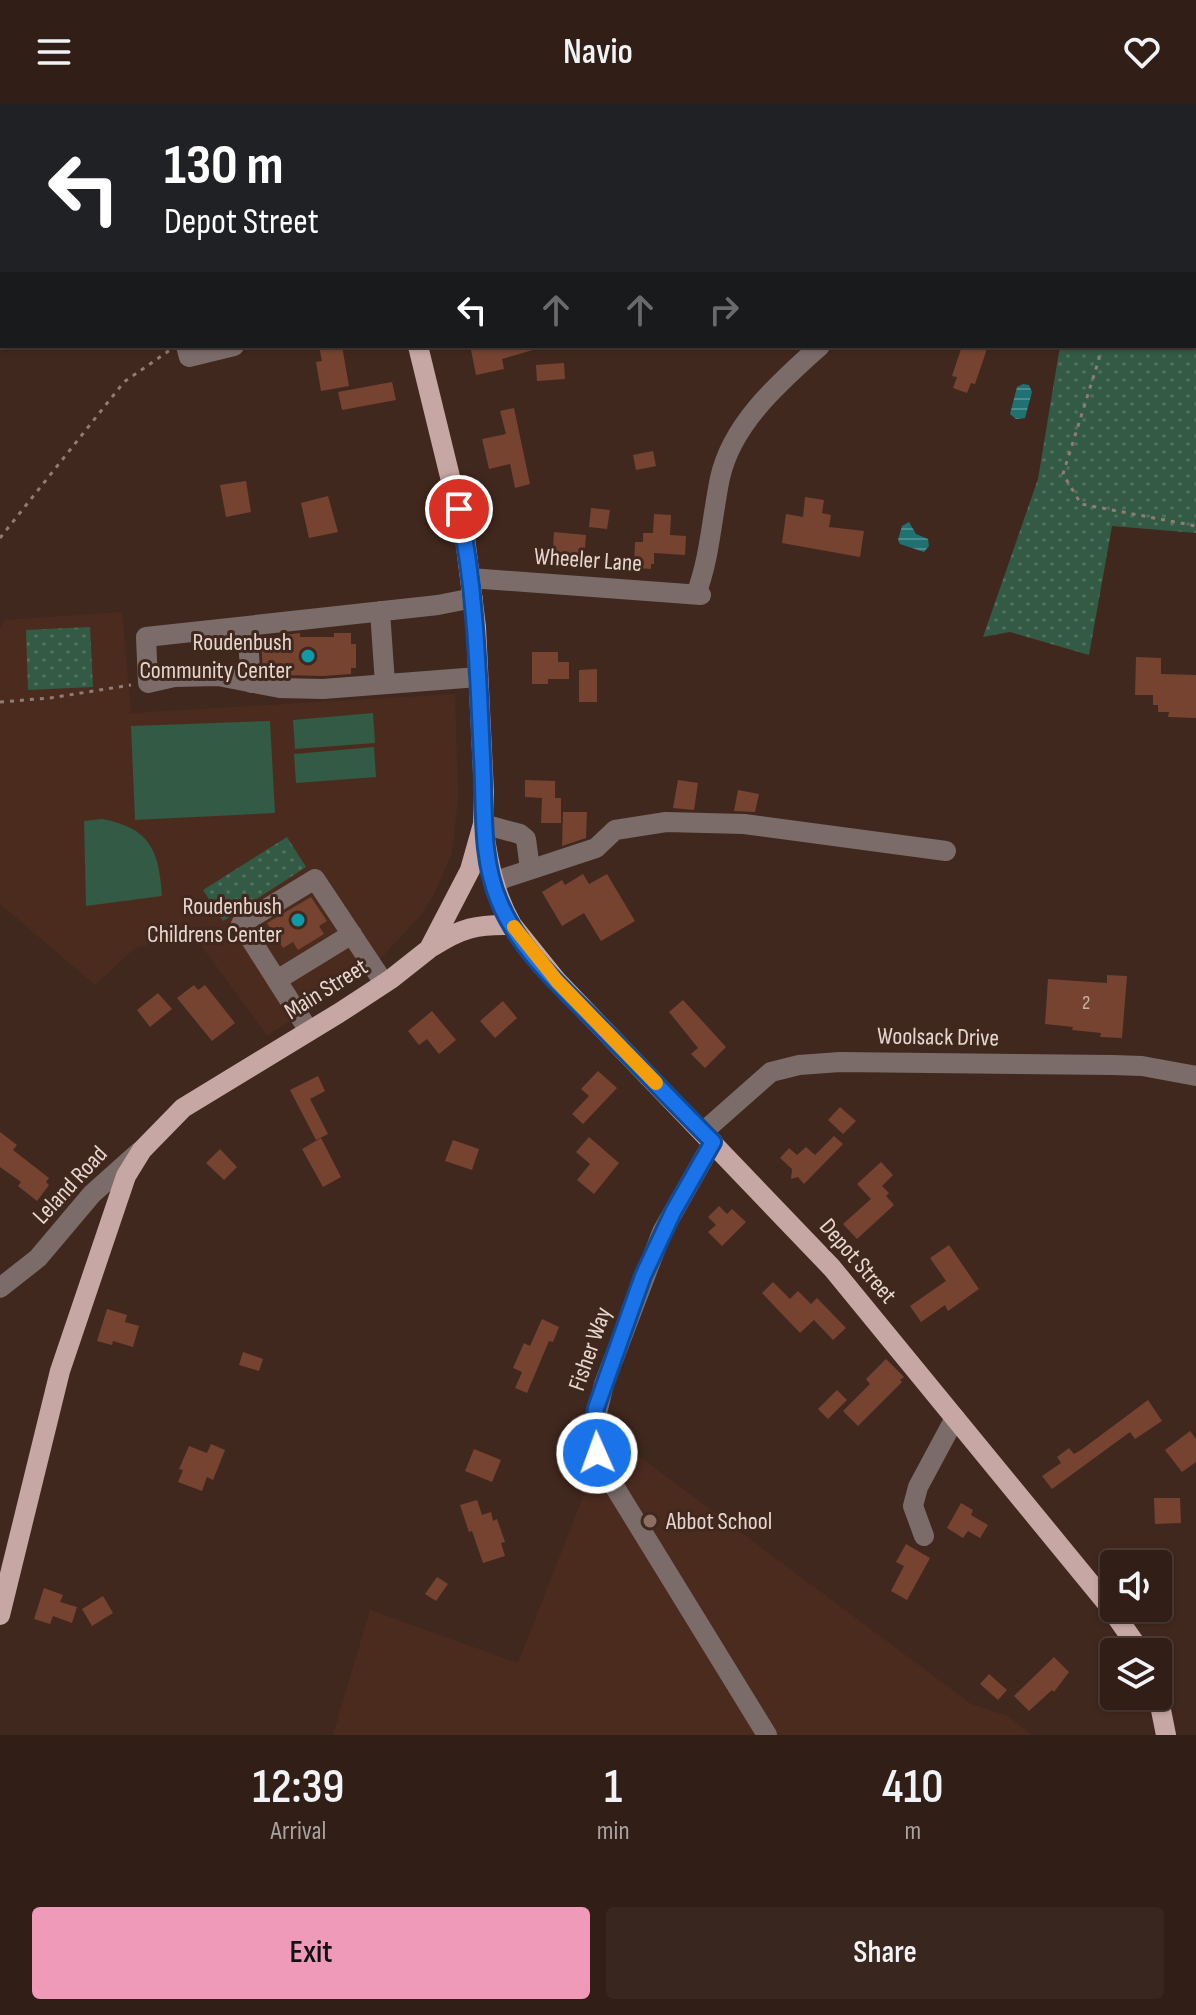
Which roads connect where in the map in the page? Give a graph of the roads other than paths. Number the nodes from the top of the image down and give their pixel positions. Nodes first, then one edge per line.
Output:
1 (187, 348) edge
2 (226, 348) edge
3 (419, 348) edge
4 (818, 348) edge
5 (471, 588) junction
6 (380, 611) junction
7 (247, 626) junction
8 (478, 677) junction
9 (251, 683) junction
10 (385, 684) junction
11 (483, 824) junction
12 (946, 851) dead end
13 (530, 869) junction
14 (493, 882) junction
15 (512, 925) junction
16 (352, 934) junction
17 (429, 949) junction
18 (277, 980) junction
19 (384, 983) junction
20 (309, 1031) junction
21 (1196, 1076) edge
22 (708, 1137) junction
23 (142, 1150) junction
24 (0, 1288) edge
25 (955, 1418) junction
26 (924, 1536) dead end
27 (0, 1615) edge
28 (1131, 1638) edge
29 (1161, 1710) edge
30 (767, 1735) edge
31 (1166, 1735) edge

1 - 2 street
3 - 5 main road, Main Street
4 - 5 street, Wheeler Lane
5 - 6 street, Wheeler Lane
5 - 8 main road, Main Street
6 - 7 street, Wheeler Lane
6 - 10 street
7 - 9 street
7 - 9 street, Wheeler Lane
8 - 10 street
8 - 11 main road, Main Street
9 - 10 street
11 - 13 street
11 - 14 main road, Depot Street
11 - 17 main road, Main Street
12 - 13 street
13 - 14 street
14 - 15 main road, Depot Street
15 - 17 main road
15 - 22 main road, Depot Street
16 - 18 street
16 - 18 street
16 - 19 street
17 - 19 main road, Main Street
18 - 20 street
19 - 20 main road, Main Street
20 - 23 main road, Main Street
21 - 22 street, Woolsack Drive
22 - 25 main road, Depot Street
22 - 30 street, Fisher Way
23 - 24 street, Leland Road
23 - 27 main road, Main Street
25 - 26 street
25 - 28 main road, Depot Street
29 - 31 main road

